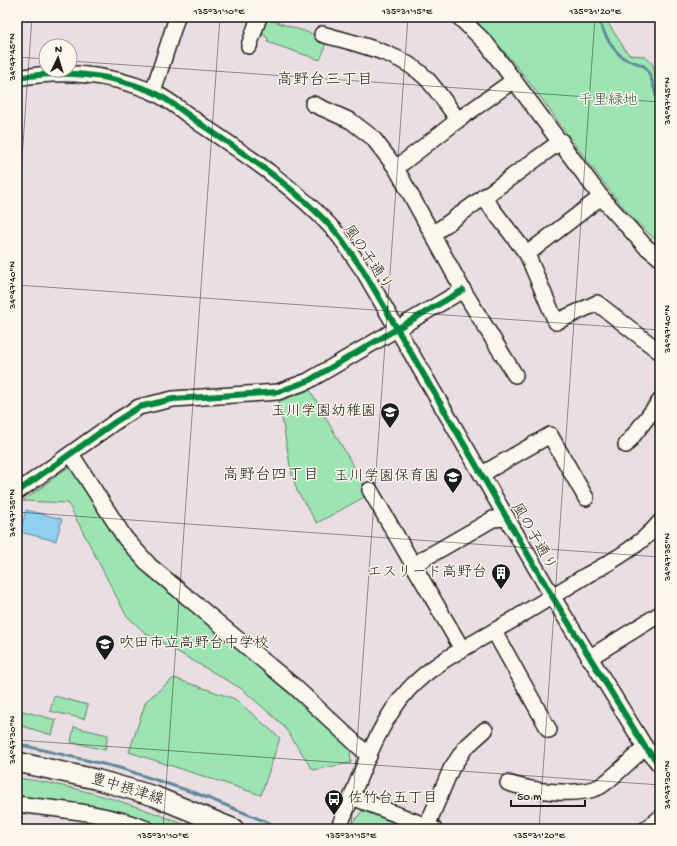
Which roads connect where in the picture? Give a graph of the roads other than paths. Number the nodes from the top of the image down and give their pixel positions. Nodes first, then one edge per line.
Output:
1 (178, 17) edge
2 (259, 17) edge
3 (459, 17) edge
4 (322, 34) dead end
5 (249, 46) dead end
6 (17, 78) edge
7 (514, 80) junction
8 (153, 92) junction
9 (313, 104) dead end
10 (458, 120) junction
11 (561, 141) junction
12 (396, 168) junction
13 (483, 197) junction
14 (601, 197) junction
15 (433, 234) junction
16 (527, 254) junction
17 (660, 258) edge
18 (464, 290) junction
19 (397, 330) junction
20 (660, 352) edge
21 (515, 375) dead end
22 (660, 401) edge
23 (626, 445) dead end
24 (71, 454) junction
25 (482, 474) junction
26 (370, 490) dead end
27 (17, 492) edge
28 (586, 498) dead end
29 (507, 518) junction
30 (660, 522) edge
31 (413, 565) junction
32 (552, 596) junction
33 (660, 614) edge
34 (494, 631) junction
35 (462, 649) junction
36 (589, 658) junction
37 (485, 730) dead end
38 (549, 730) dead end
39 (645, 747) junction
40 (369, 756) junction
41 (17, 762) edge
42 (660, 765) edge
43 (508, 783) dead end
44 (352, 797) junction
45 (17, 804) edge
46 (660, 818) edge
47 (102, 823) edge
48 (431, 827) edge
49 (146, 829) edge
50 (234, 829) edge
51 (338, 829) edge
52 (646, 829) edge

1 - 8 street
2 - 5 street
3 - 7 street
4 - 10 street
6 - 8 street, 風の子通り
7 - 10 street
7 - 11 street
8 - 19 street, 風の子通り
9 - 12 street
10 - 12 street
11 - 13 street
11 - 14 street
12 - 15 street
13 - 15 street
13 - 16 street
14 - 16 street
14 - 17 street
15 - 18 street
16 - 20 street
18 - 19 street
18 - 21 street
19 - 24 street
19 - 25 street, 風の子通り
22 - 23 street
24 - 27 street
24 - 40 street
25 - 28 street
25 - 29 street, 風の子通り
26 - 31 street
29 - 31 street
29 - 32 street, 風の子通り
30 - 32 street
31 - 35 street
32 - 34 street
32 - 36 street, 風の子通り
33 - 36 street
34 - 35 street
34 - 38 street
35 - 40 street
36 - 39 street, 風の子通り
37 - 48 street
39 - 42 street, 風の子通り
39 - 43 street
40 - 44 street
41 - 50 main road, 豊中摂津線
44 - 48 street
44 - 51 street
45 - 47 street
46 - 52 street
47 - 49 street

